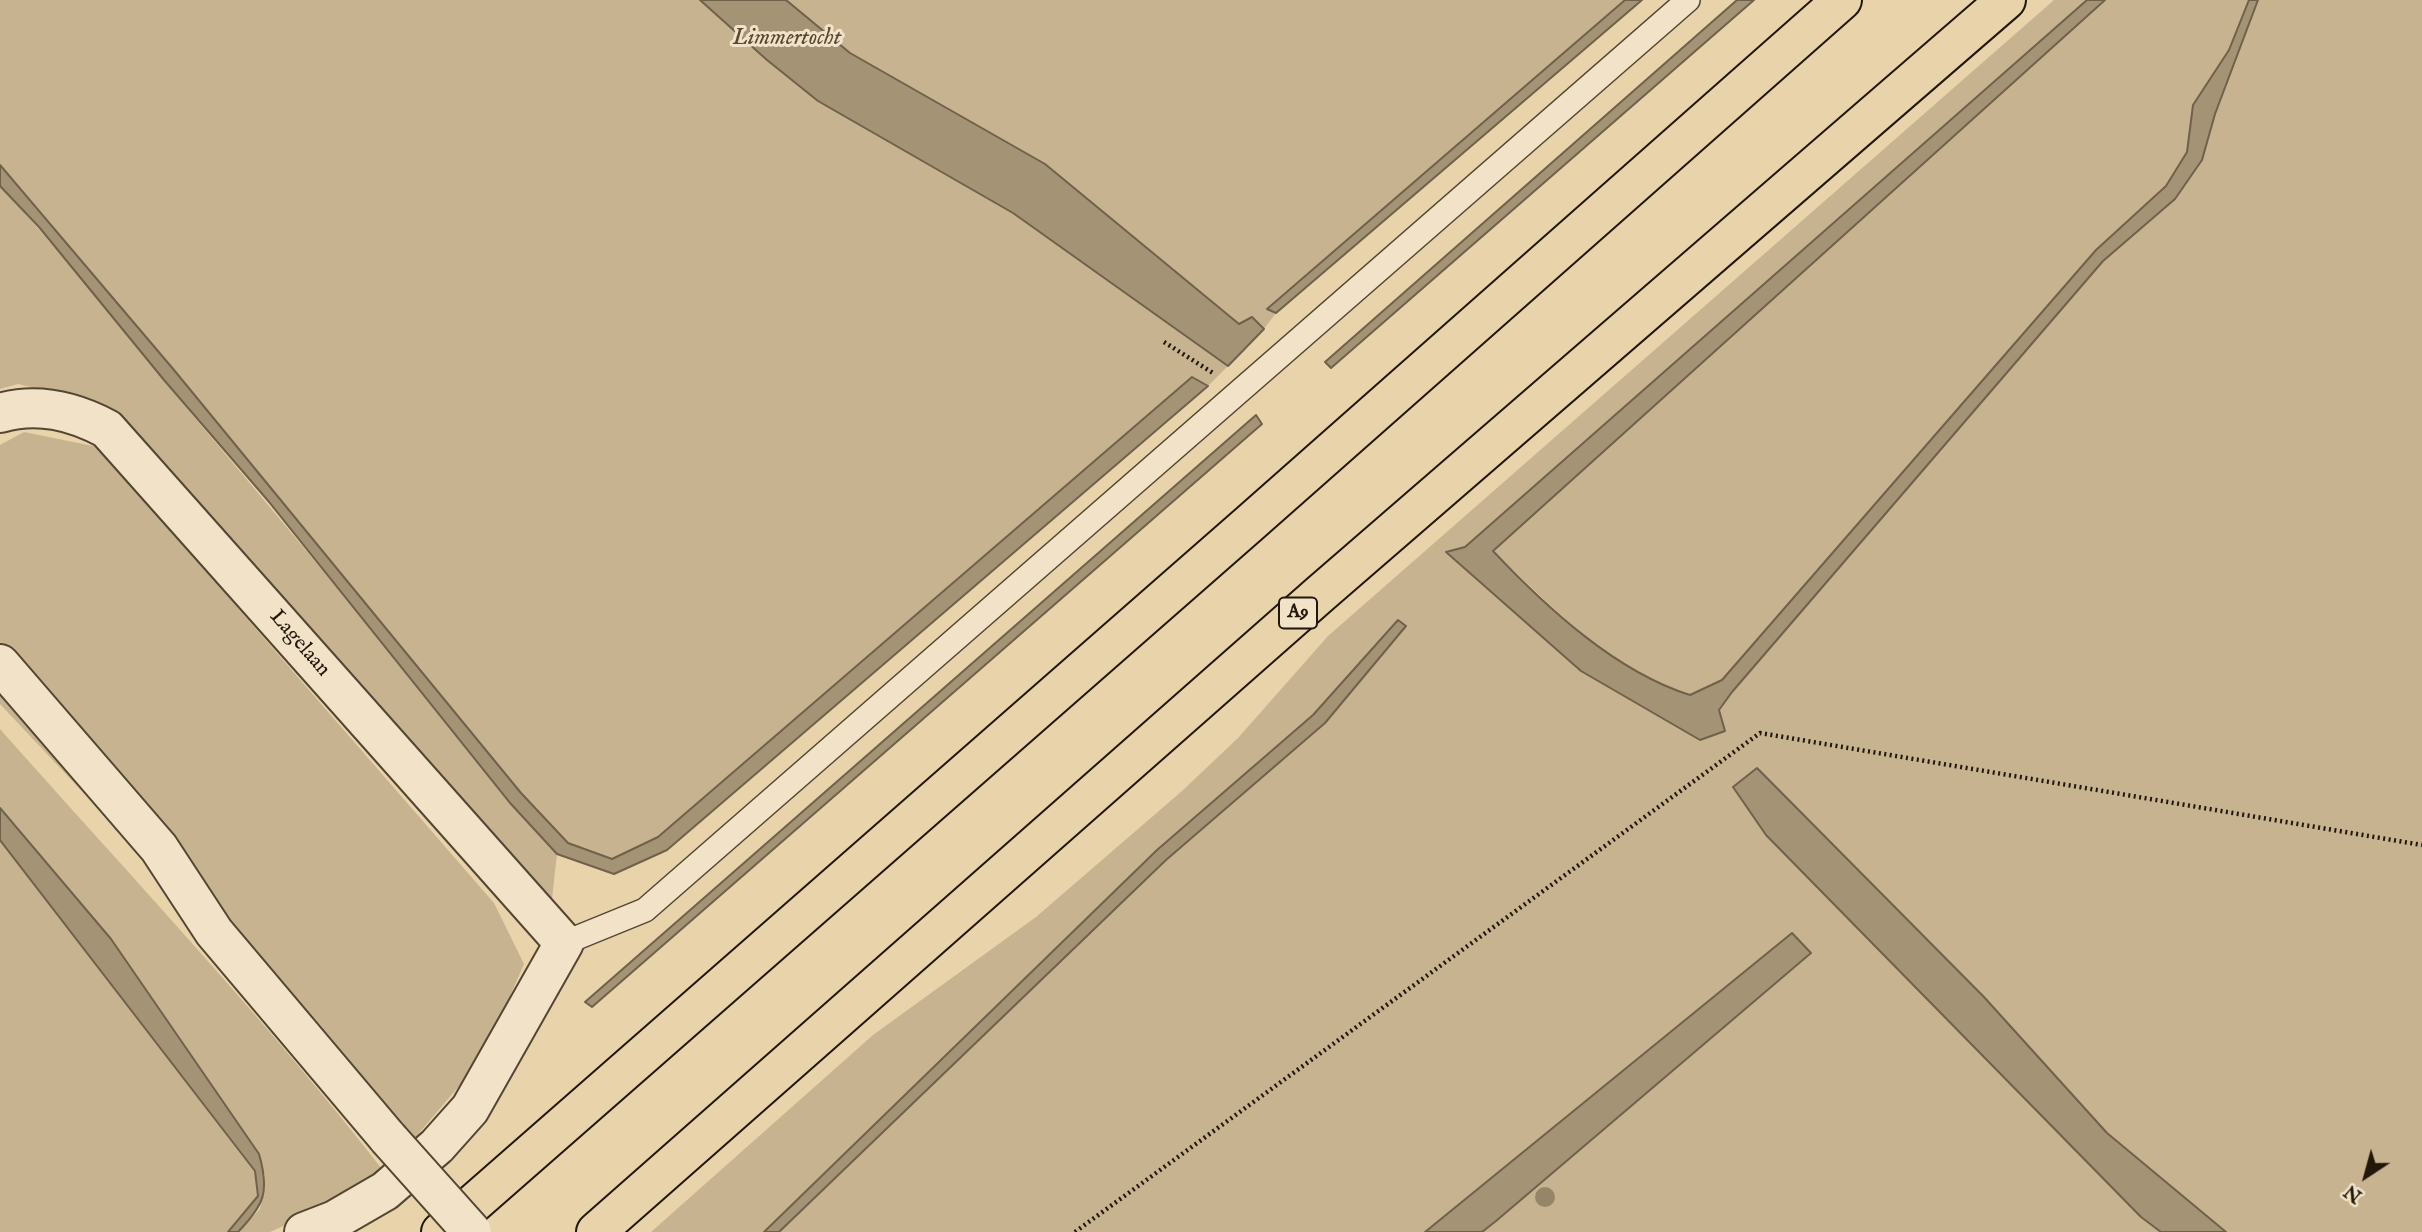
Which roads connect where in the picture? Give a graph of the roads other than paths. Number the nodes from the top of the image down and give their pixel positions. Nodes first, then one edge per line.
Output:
1 (1688, 0) edge
2 (1842, 0) edge
3 (2006, 0) edge
4 (0, 413) edge
5 (0, 664) edge
6 (564, 943) junction
7 (304, 1232) edge
8 (441, 1232) edge
9 (472, 1232) edge
10 (596, 1232) edge

1 - 6 lane
2 - 8 highway
3 - 10 highway, A9
4 - 6 street, Lagelaan
5 - 9 street, bridge
6 - 7 street

